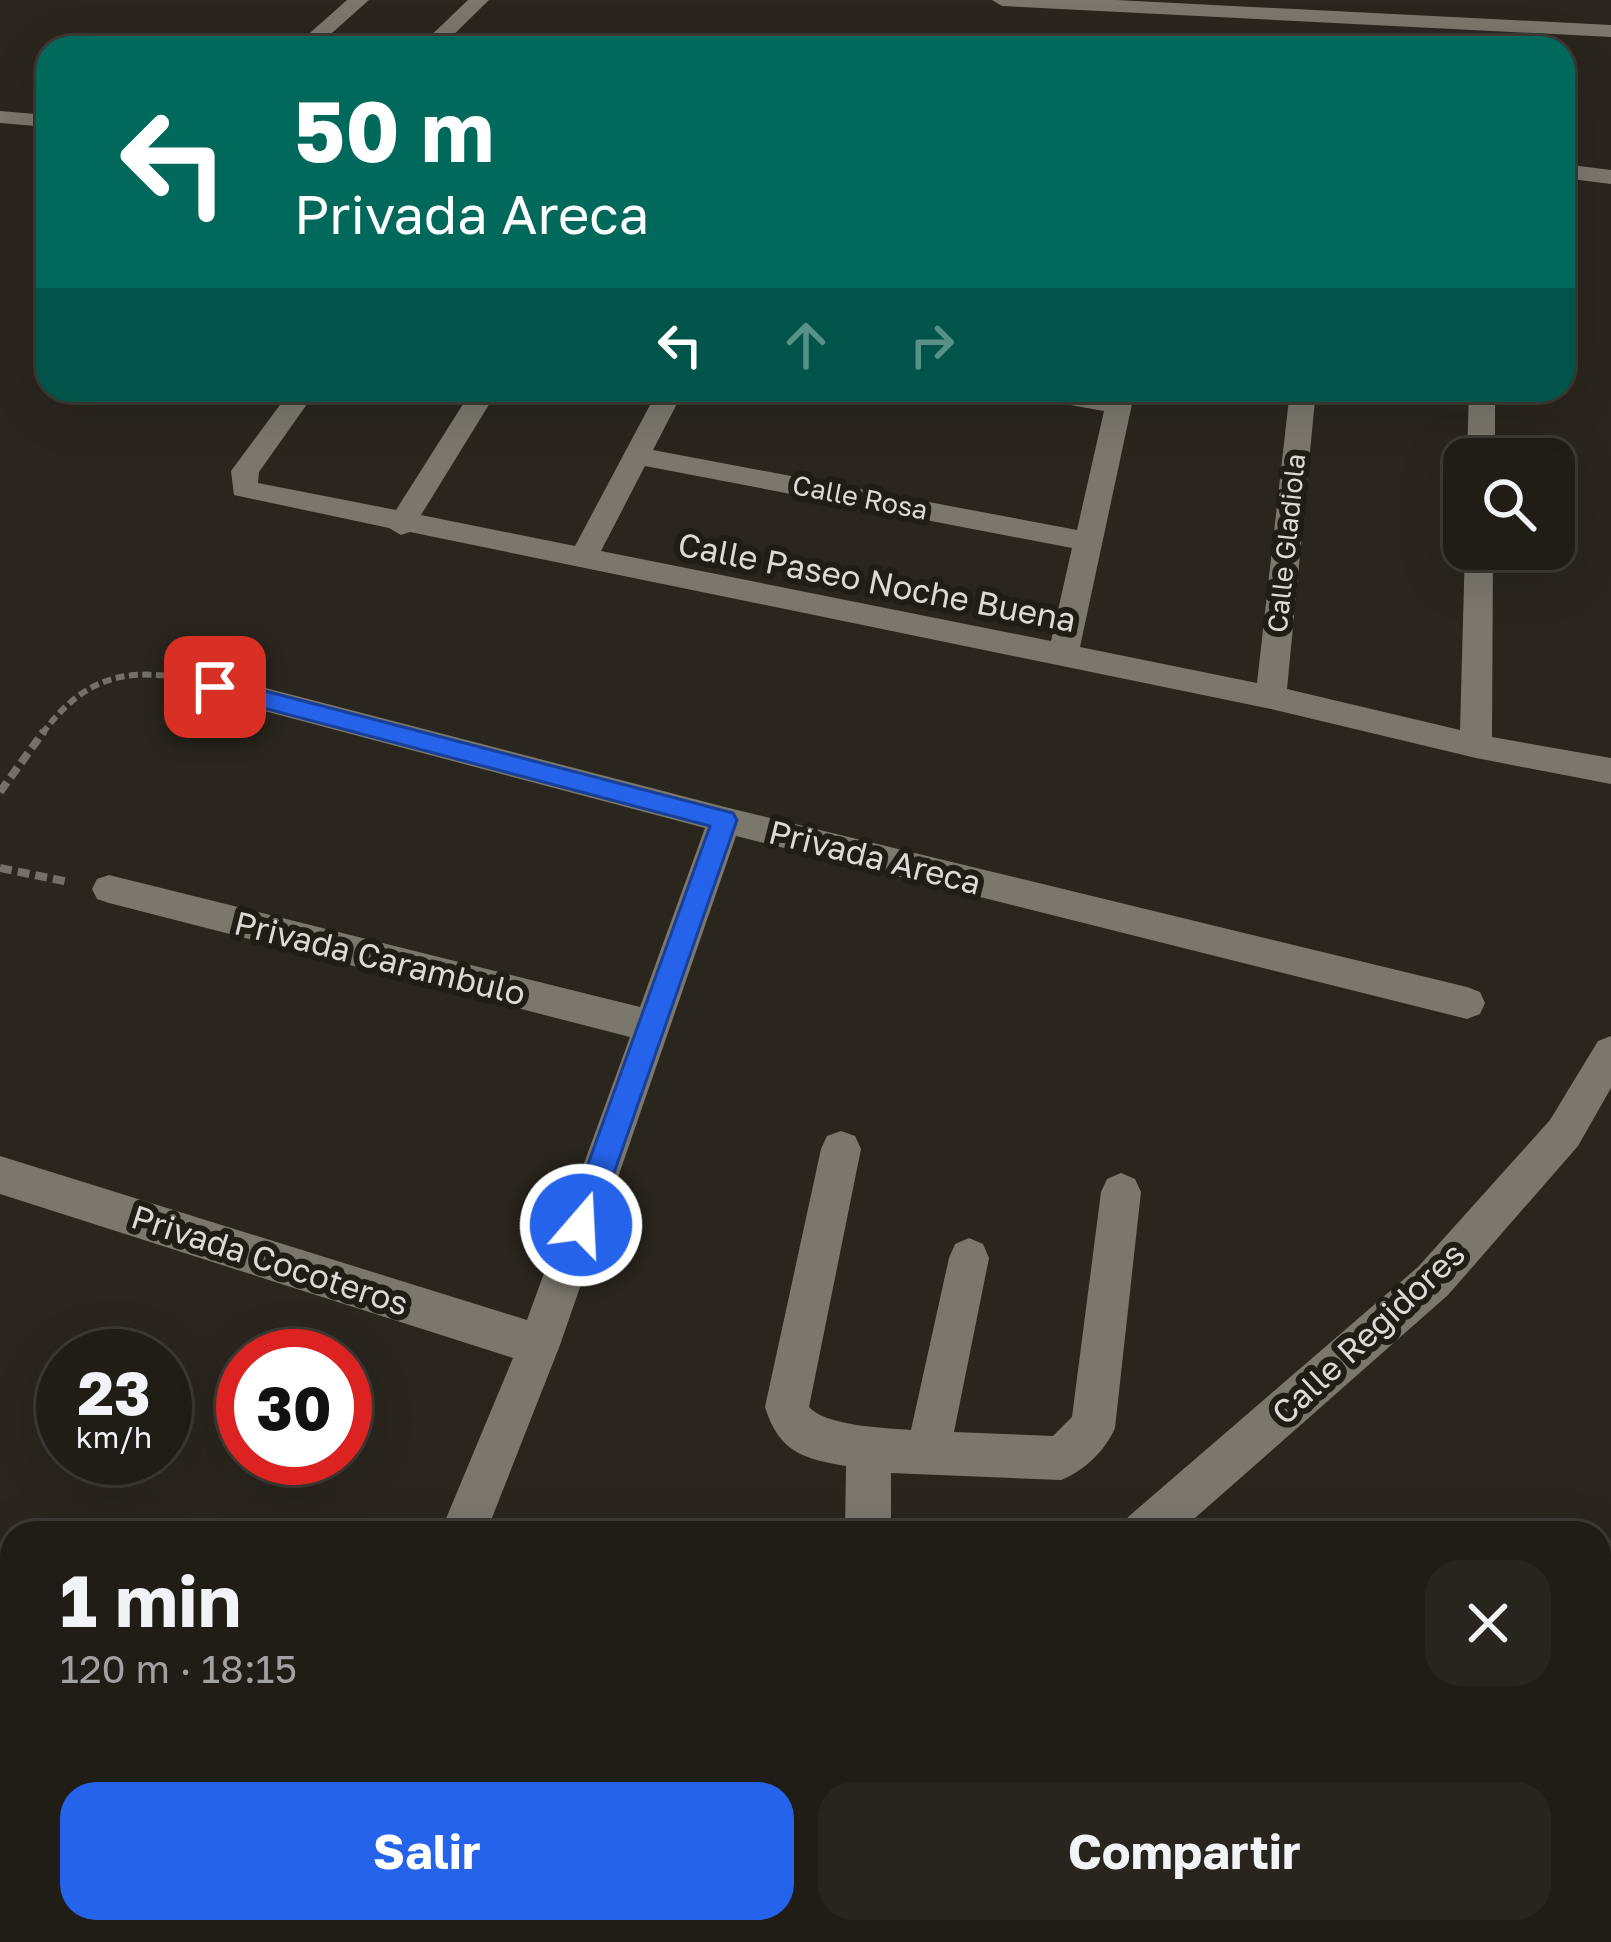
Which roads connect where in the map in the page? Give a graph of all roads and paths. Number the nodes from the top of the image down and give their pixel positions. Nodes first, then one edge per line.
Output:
1 (358, 0) edge
2 (479, 0) edge
3 (1002, 0) edge
4 (1611, 31) edge
5 (317, 36) edge
6 (441, 36) edge
7 (0, 117) edge
8 (36, 121) edge
9 (1575, 173) edge
10 (1611, 178) edge
11 (295, 402) edge
12 (478, 402) edge
13 (664, 402) edge
14 (1119, 402) edge
15 (1302, 402) edge
16 (1482, 402) edge
17 (1481, 438) edge
18 (635, 455) junction
19 (401, 525) junction
20 (1085, 541) junction
21 (582, 560) junction
22 (1479, 570) edge
23 (1063, 655) junction
24 (215, 687) joint
25 (1270, 697) junction
26 (1476, 746) junction
27 (1611, 771) edge
28 (0, 792) edge
29 (724, 820) junction
30 (0, 868) edge
31 (110, 890) joint
32 (1467, 1003) dead end
33 (652, 1026) junction
34 (1611, 1053) edge
35 (841, 1149) dead end
36 (0, 1174) edge
37 (1121, 1192) dead end
38 (969, 1258) dead end
39 (539, 1345) junction
40 (868, 1445) junction
41 (928, 1451) junction
42 (468, 1521) edge
43 (868, 1521) edge
44 (1158, 1521) edge

1 - 5 street
2 - 6 street
3 - 4 street
7 - 8 street
9 - 10 street
11 - 19 street, Calle Paseo Noche Buena
12 - 19 street
13 - 18 street
14 - 20 street
15 - 25 street, Calle Gladiola
16 - 17 street
18 - 20 street, Calle Rosa
18 - 21 street
19 - 21 street, Calle Paseo Noche Buena
20 - 23 street
21 - 23 street, Calle Paseo Noche Buena
22 - 26 street
23 - 25 street, Calle Paseo Noche Buena
24 - 28 path
24 - 29 street, Privada Areca
25 - 26 street, Calle Paseo Noche Buena
26 - 27 street, Calle Paseo Noche Buena
29 - 32 street, Privada Areca
29 - 33 street
30 - 31 path
31 - 33 street, Privada Carambulo
33 - 39 street
34 - 44 street, Calle Regidores
35 - 40 street
36 - 39 street, Privada Cocoteros
37 - 41 street
38 - 41 street
39 - 42 street
40 - 41 street
40 - 43 street

